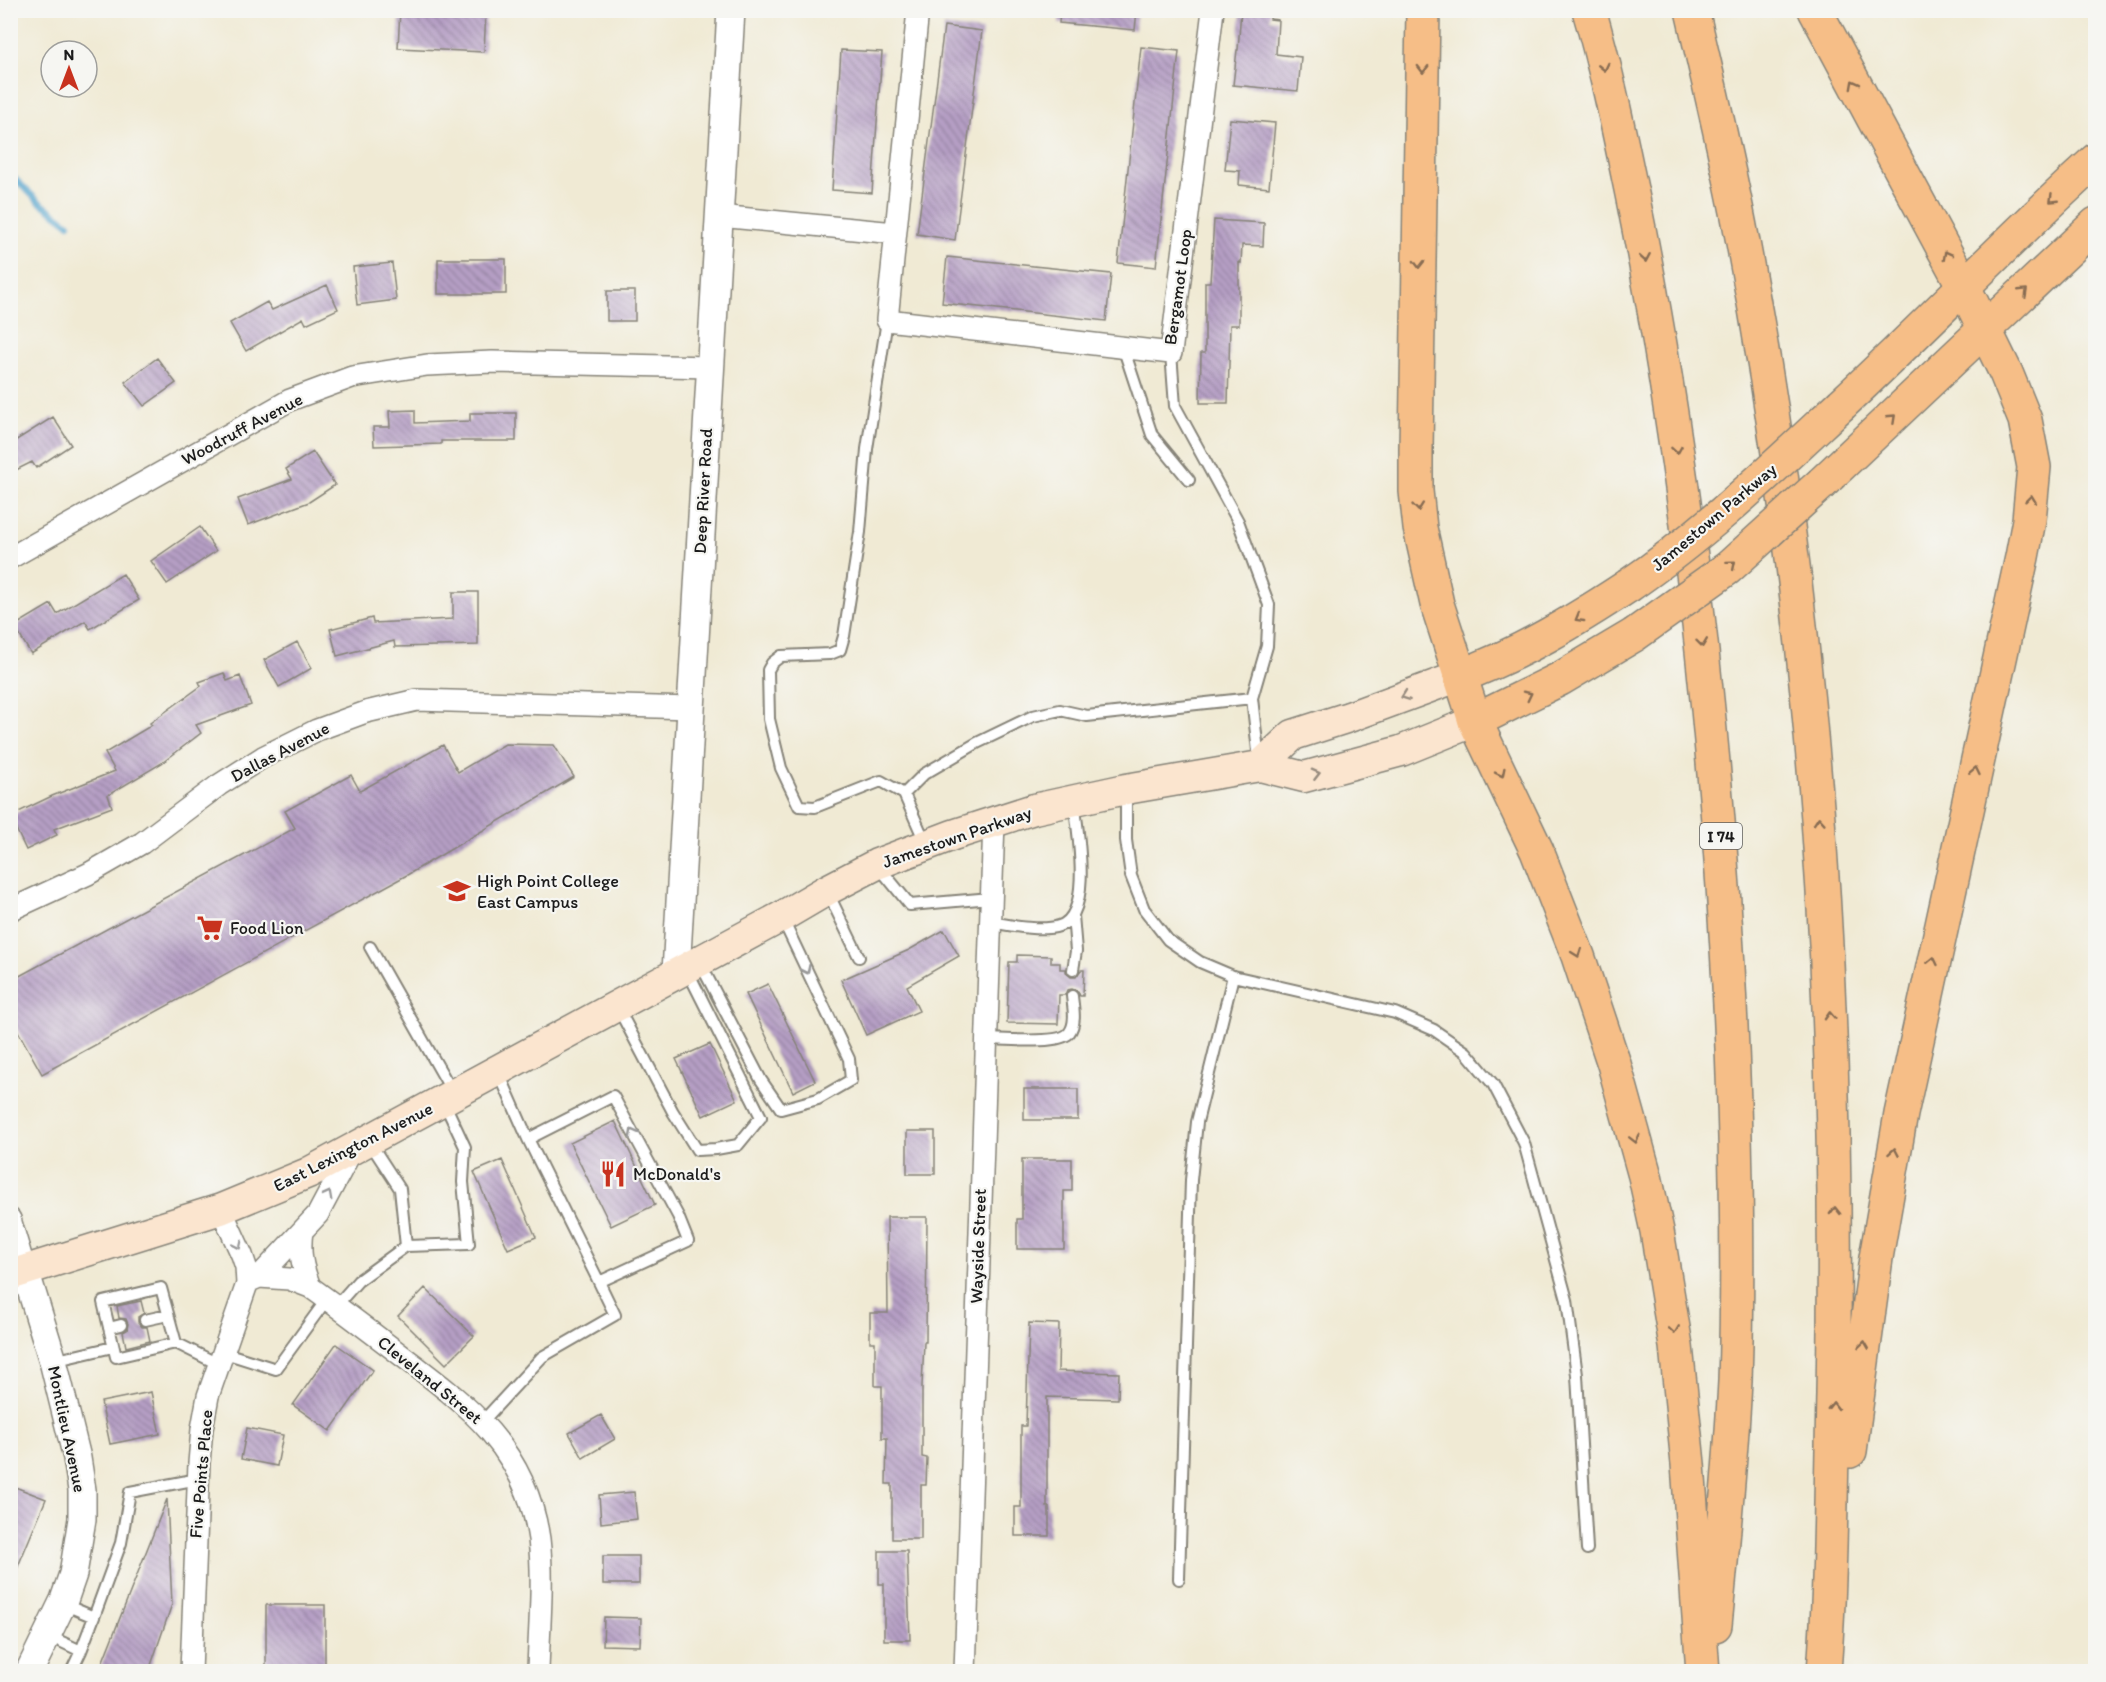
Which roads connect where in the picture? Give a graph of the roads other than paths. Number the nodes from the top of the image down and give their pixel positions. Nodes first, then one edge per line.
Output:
1 (711, 10) edge
2 (918, 10) edge
3 (1213, 10) edge
4 (1423, 10) edge
5 (1589, 10) edge
6 (1692, 10) edge
7 (1815, 10) edge
8 (731, 11) edge
9 (2096, 160) edge
10 (719, 216) junction
11 (2096, 225) edge
12 (895, 233) junction
13 (1964, 287) junction
14 (887, 320) junction
15 (1984, 331) junction
16 (1123, 347) junction
17 (1172, 353) junction
18 (710, 367) junction
19 (1189, 480) dead end
20 (10, 558) edge
21 (1460, 676) junction
22 (1252, 698) junction
23 (691, 708) junction
24 (1475, 720) junction
25 (1260, 766) junction
26 (1126, 789) junction
27 (904, 794) junction
28 (1074, 800) junction
29 (994, 821) junction
30 (926, 844) junction
31 (877, 864) junction
32 (826, 890) junction
33 (991, 898) junction
34 (10, 910) edge
35 (1073, 915) junction
36 (781, 917) junction
37 (990, 922) junction
38 (370, 947) dead end
39 (860, 957) dead end
40 (687, 967) junction
41 (1073, 970) dead end
42 (1233, 976) junction
43 (1072, 996) dead end
44 (617, 1005) junction
45 (986, 1039) junction
46 (498, 1071) junction
47 (448, 1097) junction
48 (528, 1139) junction
49 (361, 1145) junction
50 (221, 1209) junction
51 (10, 1219) edge
52 (302, 1231) junction
53 (406, 1246) junction
54 (18, 1272) edge
55 (253, 1280) junction
56 (599, 1282) junction
57 (324, 1297) junction
58 (168, 1315) junction
59 (145, 1320) dead end
60 (121, 1325) dead end
61 (109, 1328) junction
62 (176, 1343) junction
63 (113, 1347) junction
64 (220, 1358) junction
65 (53, 1361) junction
66 (482, 1422) junction
67 (198, 1479) junction
68 (1587, 1549) dead end
69 (1179, 1579) dead end
70 (62, 1604) junction
71 (1829, 1611) junction
72 (94, 1617) junction
73 (47, 1635) junction
74 (81, 1651) junction
75 (29, 1671) edge
76 (71, 1671) edge
77 (191, 1671) edge
78 (538, 1671) edge
79 (965, 1671) edge
80 (1703, 1671) edge
81 (1711, 1671) edge
82 (1824, 1671) edge

1 - 8 lane
2 - 12 street
3 - 17 street, Bergamot Loop
4 -> 21 main road
5 -> 81 main road, I 74
71 -> 6 main road
13 -> 7 main road
8 - 10 street, Deep River Road
9 -> 13 main road, Jamestown Parkway
10 - 12 street
10 - 18 street, Deep River Road
15 -> 11 main road, Jamestown Parkway
12 - 14 street
13 - 15 main road
13 -> 21 main road, Jamestown Parkway, bridge
14 - 16 street, Bergamot Loop
14 - 27 lane
24 -> 15 main road, Jamestown Parkway, bridge
71 -> 15 main road
16 - 17 street, Bergamot Loop
16 - 19 lane
17 - 22 lane
18 - 20 street, Woodruff Avenue
18 - 23 street, Deep River Road
21 - 24 main road
21 -> 25 main road, Jamestown Parkway
22 - 25 lane
22 - 27 lane
23 - 34 street, Dallas Avenue
23 - 40 street, Deep River Road
25 -> 24 main road, Jamestown Parkway
24 -> 80 main road
25 - 26 main road, Jamestown Parkway
26 - 28 main road, Jamestown Parkway
26 - 42 lane
27 - 30 lane
28 - 29 main road, Jamestown Parkway
28 - 35 lane
29 - 30 main road, Jamestown Parkway
29 - 33 street, Wayside Street
30 - 31 main road, Jamestown Parkway
31 - 32 main road, Jamestown Parkway
31 - 33 lane
32 - 36 main road, Jamestown Parkway
32 - 39 lane
33 - 37 street, Wayside Street
35 - 37 lane
35 - 41 lane
36 - 40 main road, Jamestown Parkway
36 -> 40 lane
37 - 45 street, Wayside Street
38 - 47 lane
40 - 44 main road, East Lexington Avenue
40 - 44 lane
42 - 68 lane
42 - 69 lane
43 - 45 lane
44 - 46 main road, East Lexington Avenue
45 - 79 street, Wayside Street
46 - 47 main road, East Lexington Avenue
46 - 48 lane
47 - 49 main road, East Lexington Avenue
47 - 53 lane
48 - 56 lane
56 -> 48 lane
49 - 50 main road, East Lexington Avenue
52 -> 49 street, Five Points Place
49 - 53 lane
50 - 54 main road, East Lexington Avenue
50 -> 55 street
51 - 54 street, Montlieu Avenue
52 - 55 street, Five Points Place
52 - 57 street
53 - 57 lane
54 - 65 street, Montlieu Avenue
55 - 57 street, Cleveland Street
55 - 64 street, Five Points Place
56 - 66 lane
57 - 64 lane
57 - 66 street, Cleveland Street
58 - 59 lane
58 - 61 lane
58 - 62 lane
60 - 61 lane
61 - 63 lane
62 - 63 lane
62 - 64 lane
63 - 65 lane
64 - 67 street, Five Points Place
65 - 70 street, Montlieu Avenue
66 - 78 street, Cleveland Street
67 - 72 lane
67 - 77 street, Five Points Place
70 - 72 lane
70 - 73 street, Montlieu Avenue
71 - 82 main road
72 - 74 lane
73 - 74 lane
73 - 75 street, Montlieu Avenue
74 - 76 lane

